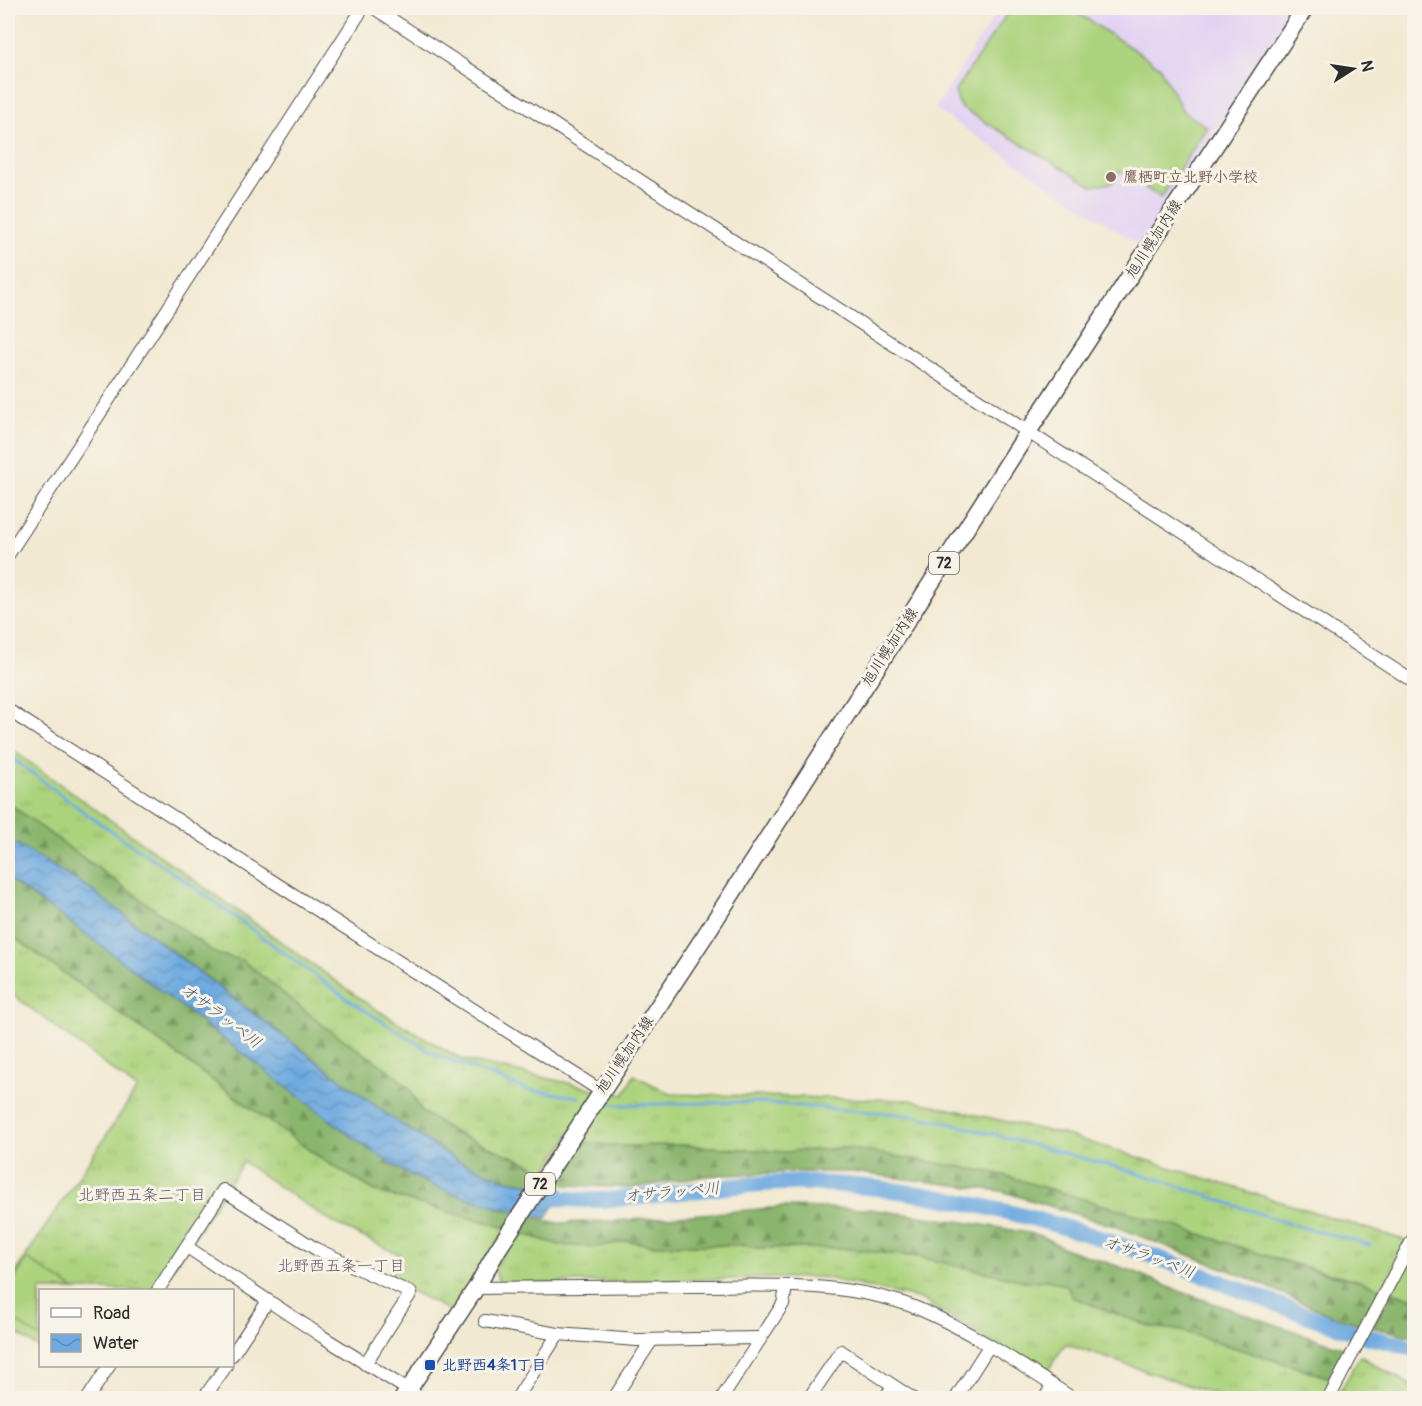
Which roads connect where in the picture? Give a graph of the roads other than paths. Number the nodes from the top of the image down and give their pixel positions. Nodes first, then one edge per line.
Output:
1 (363, 8) edge
2 (374, 8) edge
3 (1305, 8) edge
4 (1028, 432) junction
5 (8, 555) edge
6 (1414, 682) edge
7 (8, 710) edge
8 (601, 1091) junction
9 (1414, 1237) edge
10 (187, 1247) junction
11 (786, 1287) junction
12 (476, 1288) junction
13 (159, 1289) edge
14 (268, 1301) junction
15 (485, 1321) dead end
16 (558, 1334) junction
17 (759, 1338) junction
18 (652, 1340) junction
19 (989, 1346) junction
20 (234, 1352) edge
21 (365, 1364) junction
22 (108, 1367) edge
23 (225, 1367) edge
24 (893, 1386) junction
25 (1053, 1386) junction
26 (411, 1396) edge
27 (88, 1398) edge
28 (204, 1398) edge
29 (517, 1398) edge
30 (614, 1398) edge
31 (722, 1398) edge
32 (809, 1398) edge
33 (885, 1398) edge
34 (912, 1398) edge
35 (956, 1398) edge
36 (1045, 1398) edge
37 (1072, 1398) edge
38 (1329, 1398) edge

1 - 5 street
2 - 4 street
3 - 4 main road, 旭川幌加内線 / 72
4 - 6 street
4 - 8 main road, 旭川幌加内線 / 72
7 - 8 street
8 - 12 main road, 旭川幌加内線 / 72
9 - 38 street
10 - 13 street
10 - 14 street
10 - 21 street
11 - 12 street
11 - 17 street
11 - 19 street
12 - 26 main road, 72
14 - 20 street
14 - 21 street
15 - 16 street
16 - 18 street
16 - 29 street
17 - 18 street
17 - 31 street
18 - 30 street
19 - 25 street
19 - 35 street
21 - 26 street
22 - 27 street
23 - 28 street
24 - 32 street
24 - 33 street
24 - 34 street
25 - 36 street
25 - 37 street

